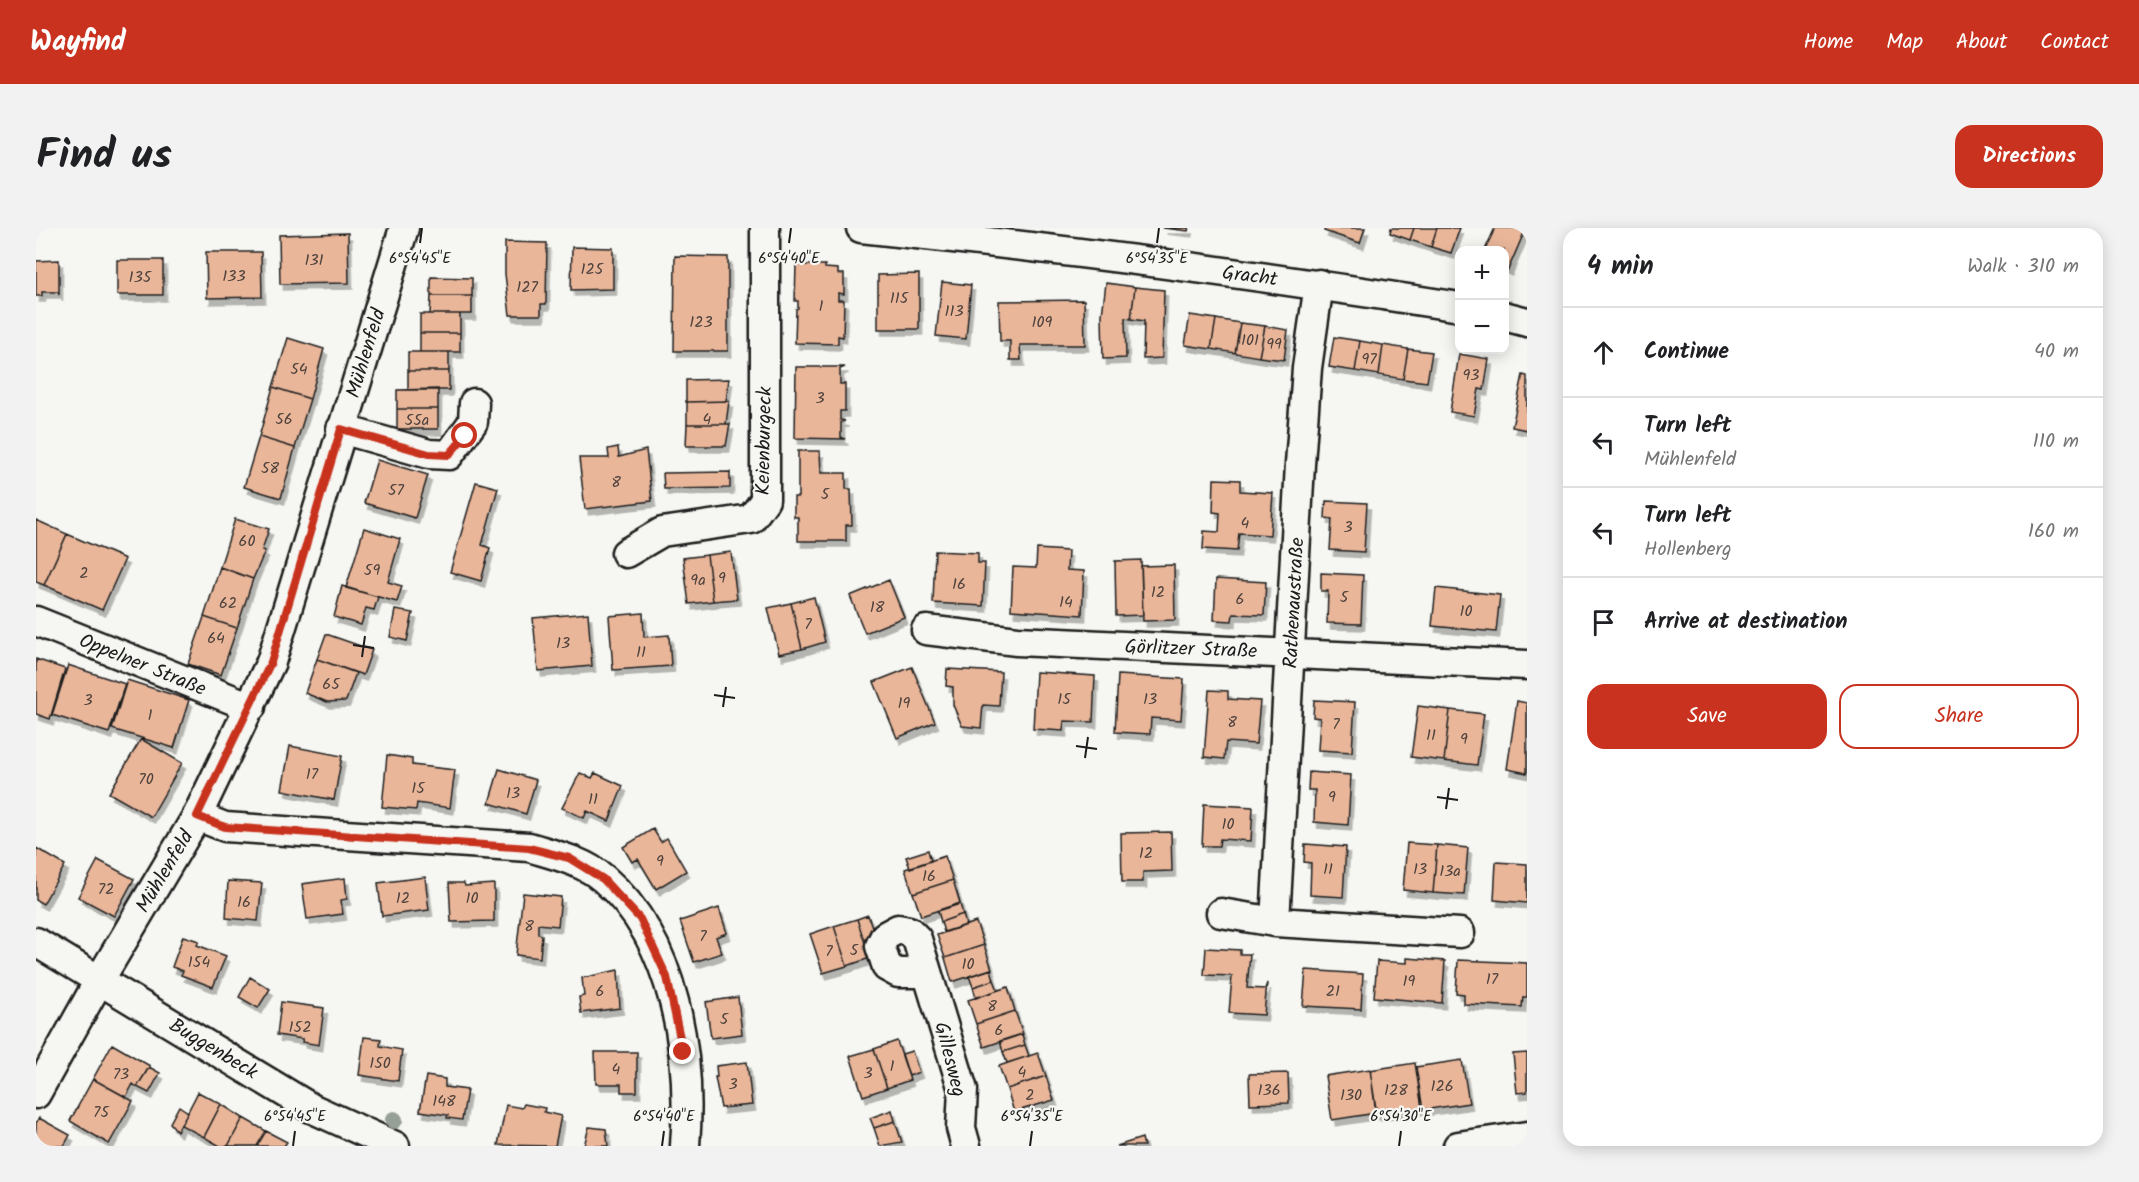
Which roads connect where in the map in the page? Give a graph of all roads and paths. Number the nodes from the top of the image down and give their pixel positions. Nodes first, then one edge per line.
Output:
1 (404, 228) edge
2 (765, 228) edge
3 (861, 228) edge
4 (1006, 236) edge
5 (1319, 284) junction
6 (1455, 306) edge
7 (1509, 317) edge
8 (1527, 322) edge
9 (474, 403) dead end
10 (341, 429) junction
11 (626, 553) dead end
12 (36, 621) edge
13 (926, 630) dead end
14 (1291, 652) junction
15 (1527, 665) edge
16 (251, 707) junction
17 (197, 816) junction
18 (1221, 913) dead end
19 (1275, 922) junction
20 (1460, 933) dead end
21 (36, 942) edge
22 (927, 973) dead end
23 (100, 979) junction
24 (36, 1094) edge
25 (1527, 1136) edge
26 (395, 1146) edge
27 (686, 1146) edge
28 (966, 1146) edge
29 (1458, 1146) edge

1 - 10 street, Mühlenfeld
2 - 11 street, Keienburgeck
3 - 4 street, Gracht
4 - 5 street, Gracht
5 - 6 street, Gracht
5 - 14 street, Rathenaustraße
7 - 8 street
9 - 10 street
10 - 16 street, Mühlenfeld
12 - 16 street, Oppelner Straße
13 - 14 street, Görlitzer Straße
14 - 15 street, Görlitzer Straße
14 - 19 street, Rathenaustraße
16 - 17 street, Mühlenfeld
17 - 23 street, Mühlenfeld
17 - 27 street
18 - 19 street
19 - 20 street
21 - 23 street, Buggenbeck
22 - 28 street, Gillesweg
23 - 24 street, Mühlenfeld
23 - 26 street, Buggenbeck
25 - 29 street

